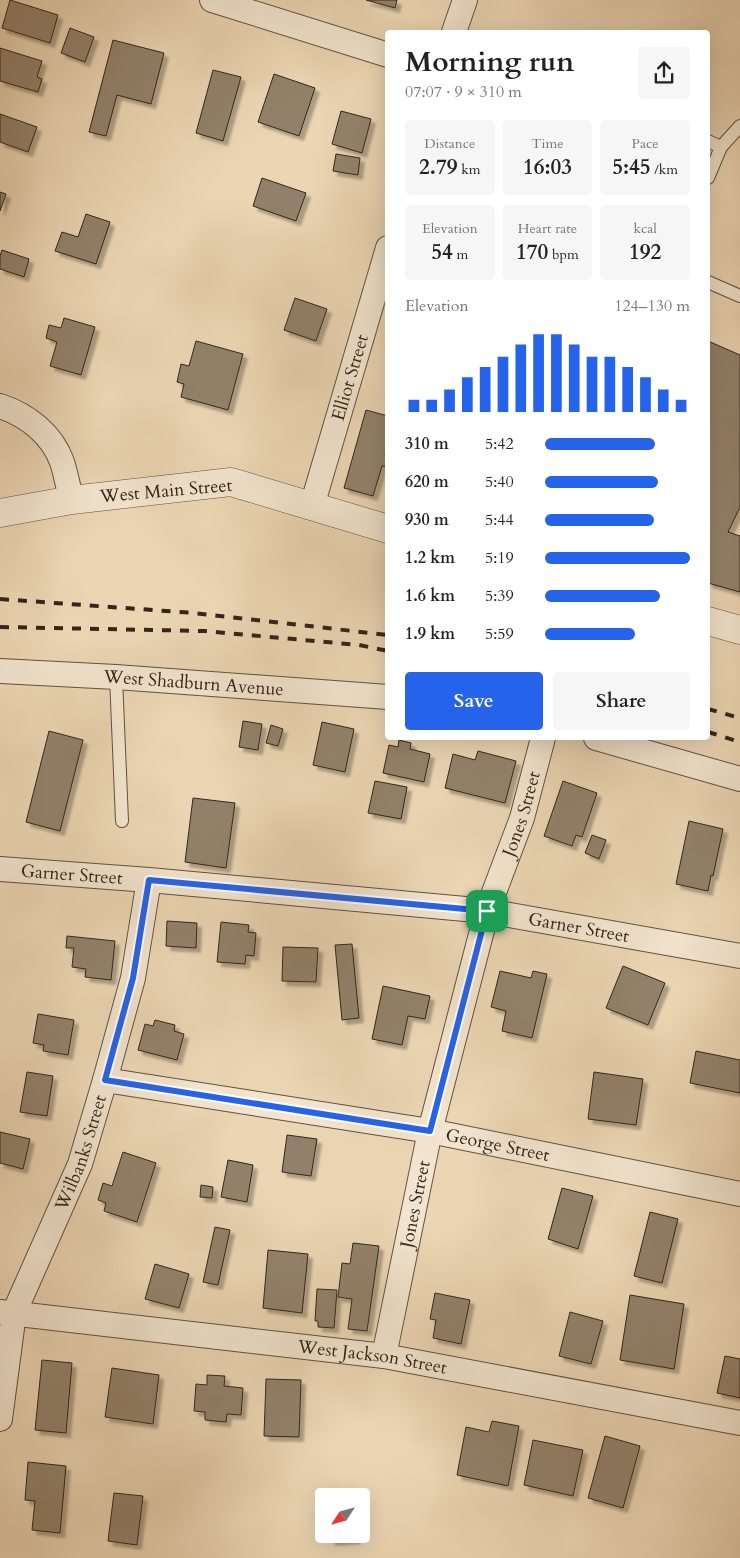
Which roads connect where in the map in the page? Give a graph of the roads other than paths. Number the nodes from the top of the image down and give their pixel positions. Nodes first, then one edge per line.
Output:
1 (212, 0) edge
2 (465, 0) edge
3 (455, 30) edge
4 (385, 54) edge
5 (740, 126) edge
6 (710, 142) edge
7 (721, 147) junction
8 (710, 173) edge
9 (385, 258) edge
10 (710, 283) edge
11 (740, 296) edge
12 (0, 406) edge
13 (72, 500) junction
14 (312, 506) junction
15 (0, 513) edge
16 (385, 528) edge
17 (710, 622) edge
18 (740, 630) edge
19 (0, 671) edge
20 (116, 677) junction
21 (385, 697) edge
22 (542, 740) edge
23 (603, 740) edge
24 (740, 779) edge
25 (122, 820) dead end
26 (0, 869) edge
27 (149, 880) junction
28 (487, 911) junction
29 (740, 956) edge
30 (105, 1080) junction
31 (430, 1131) junction
32 (740, 1194) edge
33 (7, 1312) edge
34 (384, 1356) junction
35 (0, 1419) edge
36 (740, 1424) edge

1 - 4 street
2 - 3 street
5 - 7 lane
6 - 7 lane
7 - 8 lane
9 - 14 street, Elliot Street
10 - 11 lane
12 - 13 street
13 - 14 street, West Main Street
13 - 15 street, West Main Street
14 - 16 street, West Main Street
17 - 18 street
19 - 20 street, West Shadburn Avenue
20 - 21 street, West Shadburn Avenue
20 - 25 lane
22 - 28 street, Jones Street
23 - 24 street
26 - 27 street, Garner Street
27 - 28 street, Garner Street
27 - 30 street, Wilbanks Street
28 - 29 street, Garner Street
28 - 31 street, Jones Street
30 - 31 street, George Street
30 - 33 street, Wilbanks Street
31 - 32 street, George Street
31 - 34 street, Jones Street
33 - 34 street, West Jackson Street
33 - 35 street, Wilbanks Street
34 - 36 street, West Jackson Street

